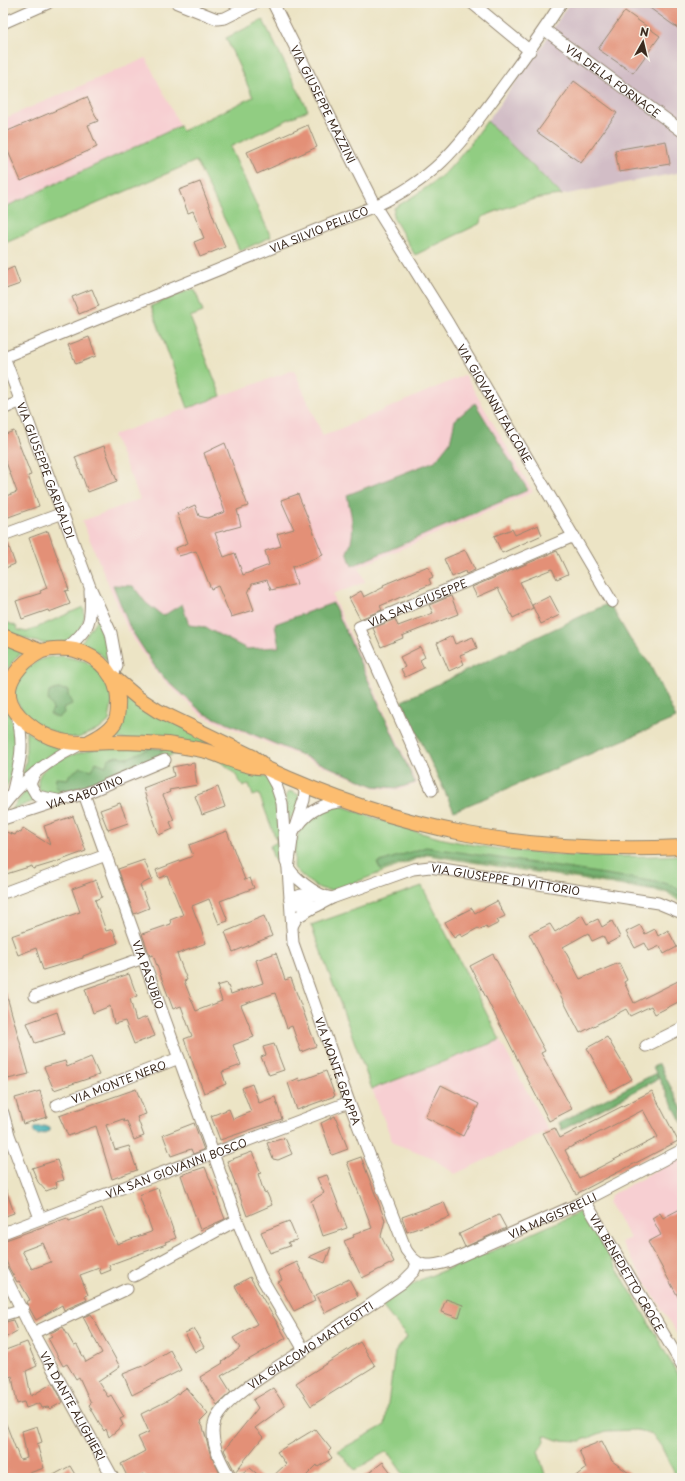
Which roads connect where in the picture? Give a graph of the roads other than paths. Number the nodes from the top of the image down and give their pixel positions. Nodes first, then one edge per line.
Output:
1 (48, 3) edge
2 (177, 3) edge
3 (255, 3) edge
4 (273, 3) edge
5 (472, 3) edge
6 (561, 3) edge
7 (3, 23) edge
8 (545, 30) junction
9 (530, 51) junction
10 (682, 130) edge
11 (375, 206) junction
12 (4, 355) edge
13 (21, 401) junction
14 (3, 409) edge
15 (63, 514) junction
16 (3, 535) edge
17 (574, 536) junction
18 (90, 586) junction
19 (612, 602) dead end
20 (3, 636) edge
21 (67, 648) junction
22 (40, 651) junction
23 (112, 677) junction
24 (3, 693) edge
25 (15, 710) junction
26 (84, 743) junction
27 (165, 760) dead end
28 (265, 768) junction
29 (35, 772) junction
30 (301, 784) junction
31 (432, 790) dead end
32 (12, 794) junction
33 (84, 794) junction
34 (58, 801) junction
35 (346, 802) junction
36 (3, 806) edge
37 (3, 819) edge
38 (293, 833) junction
39 (682, 847) edge
40 (106, 855) junction
41 (288, 869) junction
42 (6, 892) dead end
43 (290, 900) junction
44 (318, 900) junction
45 (682, 913) edge
46 (292, 926) junction
47 (143, 958) junction
48 (35, 996) dead end
49 (682, 1028) edge
50 (646, 1046) dead end
51 (179, 1058) junction
52 (349, 1102) junction
53 (57, 1105) dead end
54 (3, 1113) edge
55 (682, 1150) edge
56 (214, 1154) junction
57 (585, 1201) junction
58 (40, 1218) junction
59 (237, 1220) junction
60 (3, 1233) edge
61 (417, 1263) junction
62 (3, 1272) edge
63 (134, 1276) dead end
64 (127, 1289) dead end
65 (23, 1309) junction
66 (3, 1315) edge
67 (33, 1333) junction
68 (304, 1350) junction
69 (682, 1365) edge
70 (112, 1478) edge
71 (230, 1478) edge

1 - 7 street
2 - 3 street
4 - 11 street, VIA GIUSEPPE MAZZINI
5 - 9 street
6 - 8 street, VIA SILVIO PELLICO
8 - 9 street, VIA SILVIO PELLICO
8 - 10 street, VIA DELLA FORNACE
9 - 11 street, VIA SILVIO PELLICO
11 - 12 street, VIA SILVIO PELLICO
11 - 17 street, VIA GIOVANNI FALCONE
12 - 13 street, VIA GIUSEPPE GARIBALDI
13 - 14 street
13 - 15 street, VIA GIUSEPPE GARIBALDI
15 - 16 street
15 - 18 street, VIA GIUSEPPE GARIBALDI
17 - 19 street, VIA GIOVANNI FALCONE
17 - 31 street, VIA SAN GIUSEPPE
18 - 21 street, VIA GIUSEPPE GARIBALDI
18 - 23 street, VIA GIUSEPPE GARIBALDI
20 - 22 main road
21 - 22 main road
21 - 23 main road
22 - 25 main road
23 - 26 main road
23 - 28 main road
24 - 25 main road
25 - 26 main road
25 - 32 street
26 - 28 main road
26 - 29 street
27 - 33 street, VIA SABOTINO
28 - 30 main road
28 - 41 street, VIA MONTE GRAPPA
29 - 32 street
29 - 34 street
30 - 35 main road
30 - 38 street, VIA MONTE GRAPPA
32 - 36 street
33 - 34 street, VIA SABOTINO
33 - 40 street, VIA PASUBIO
34 - 37 street, VIA SABOTINO
35 - 38 street
35 - 39 main road
38 - 41 street, VIA MONTE GRAPPA
40 - 42 street
40 - 47 street, VIA PASUBIO
41 - 43 street, VIA MONTE GRAPPA
41 - 44 street, VIA GIUSEPPE DI VITTORIO
43 - 44 street, VIA GIUSEPPE DI VITTORIO
43 - 46 street, VIA MONTE GRAPPA
44 - 45 street, VIA GIUSEPPE DI VITTORIO
44 - 46 street
46 - 52 street, VIA MONTE GRAPPA
47 - 48 street
47 - 51 street, VIA PASUBIO
49 - 50 street
51 - 53 street, VIA MONTE NERO
51 - 56 street, VIA PASUBIO
52 - 56 street, VIA SAN GIOVANNI BOSCO
52 - 61 street, VIA MONTE GRAPPA
54 - 58 street
55 - 57 street, VIA MAGISTRELLI
56 - 58 street, VIA SAN GIOVANNI BOSCO
56 - 59 street, VIA PASUBIO
57 - 61 street, VIA MAGISTRELLI
57 - 69 street, VIA BENEDETTO CROCE
58 - 60 street, VIA SAN GIOVANNI BOSCO
59 - 63 street
59 - 68 street, VIA PASUBIO
61 - 68 street, VIA GIACOMO MATTEOTTI
62 - 65 street, VIA DANTE ALIGHIERI
64 - 67 street
65 - 66 street
65 - 67 street, VIA DANTE ALIGHIERI
67 - 70 street, VIA DANTE ALIGHIERI
68 - 71 street, VIA GIACOMO MATTEOTTI

